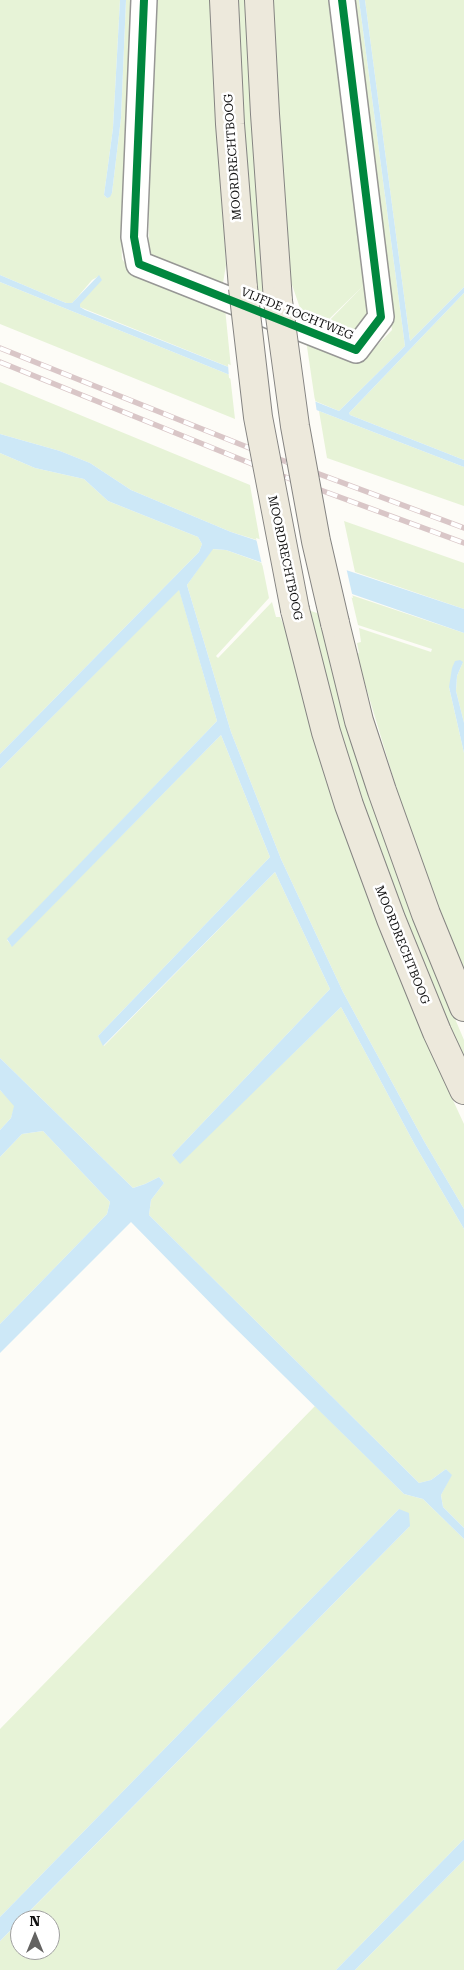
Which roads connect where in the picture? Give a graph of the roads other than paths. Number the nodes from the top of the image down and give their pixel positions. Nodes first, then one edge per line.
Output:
1 (144, 0) edge
2 (224, 0) edge
3 (259, 0) edge
4 (342, 0) edge
5 (464, 1007) edge
6 (464, 1090) edge

1 - 4 street, VIJFDE TOCHTWEG
2 - 6 main road, MOORDRECHTBOOG, bridge
3 - 5 main road, bridge

